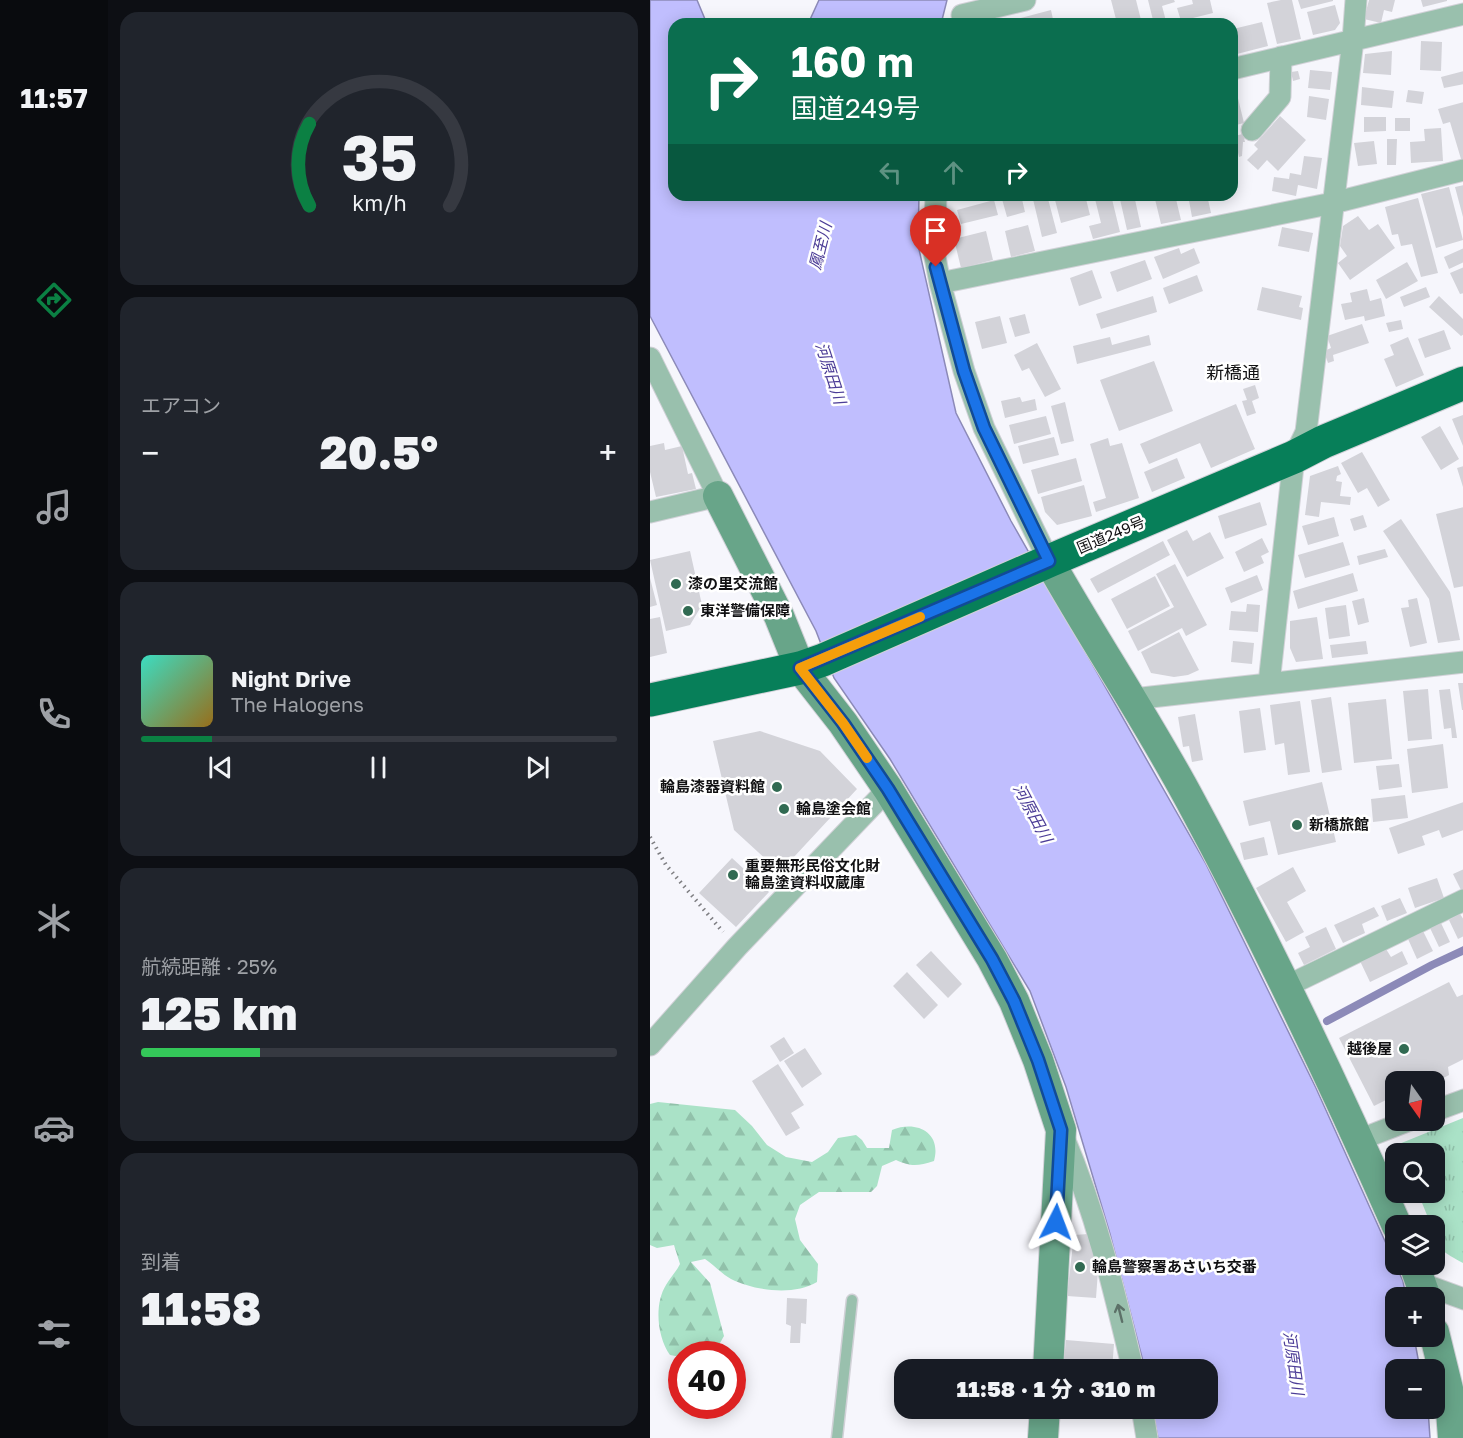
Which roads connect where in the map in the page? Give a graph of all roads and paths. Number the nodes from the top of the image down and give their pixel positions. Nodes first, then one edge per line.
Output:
1 (1025, 0) edge
2 (1356, 0) edge
3 (963, 13) edge
4 (1463, 14) edge
5 (1353, 40) junction
6 (1282, 57) junction
7 (1238, 68) edge
8 (1252, 130) dead end
9 (1463, 170) edge
10 (936, 201) edge
11 (1333, 202) junction
12 (940, 283) junction
13 (650, 358) edge
14 (1463, 383) edge
15 (1294, 457) junction
16 (718, 496) junction
17 (650, 512) edge
18 (1048, 561) junction
19 (1463, 662) edge
20 (811, 664) junction
21 (1269, 683) junction
22 (1133, 699) junction
23 (650, 700) edge
24 (888, 789) junction
25 (650, 837) edge
26 (1463, 900) edge
27 (737, 947) junction
28 (1287, 986) junction
29 (650, 1045) edge
30 (1463, 1100) edge
31 (1445, 1107) edge
32 (1061, 1130) junction
33 (1385, 1130) edge
34 (1359, 1140) junction
35 (1392, 1215) edge
36 (1421, 1282) edge
37 (1463, 1299) edge
38 (852, 1300) dead end
39 (1438, 1347) edge
40 (1049, 1359) edge
41 (1130, 1359) edge
42 (1044, 1419) edge
43 (1144, 1419) edge
44 (837, 1438) edge
45 (1043, 1438) edge
46 (1147, 1438) edge
47 (1453, 1438) edge

1 - 3 street
2 - 5 street
4 - 5 street
5 - 6 street
5 - 11 street
6 - 7 street
6 - 8 street
9 - 11 street
10 - 12 street
11 - 12 street
11 - 15 street
12 - 18 street
13 - 16 street
14 - 15 highway, 国道249号
15 - 18 highway, 国道249号
15 - 21 street
16 - 17 street
16 - 20 street
18 - 20 highway, 国道249号
18 - 22 street
19 - 21 street
20 - 23 highway, 国道249号
20 - 24 street
21 - 22 street
22 - 28 street
24 - 27 street
24 - 32 street
25 - 27 path
26 - 28 street
27 - 29 street
28 - 34 street
30 - 31 street
32 - 40 street
41 -> 32 street
33 - 34 street
34 - 35 street
36 - 37 street
38 - 44 lane
39 - 47 street
42 - 45 street
43 - 46 street

